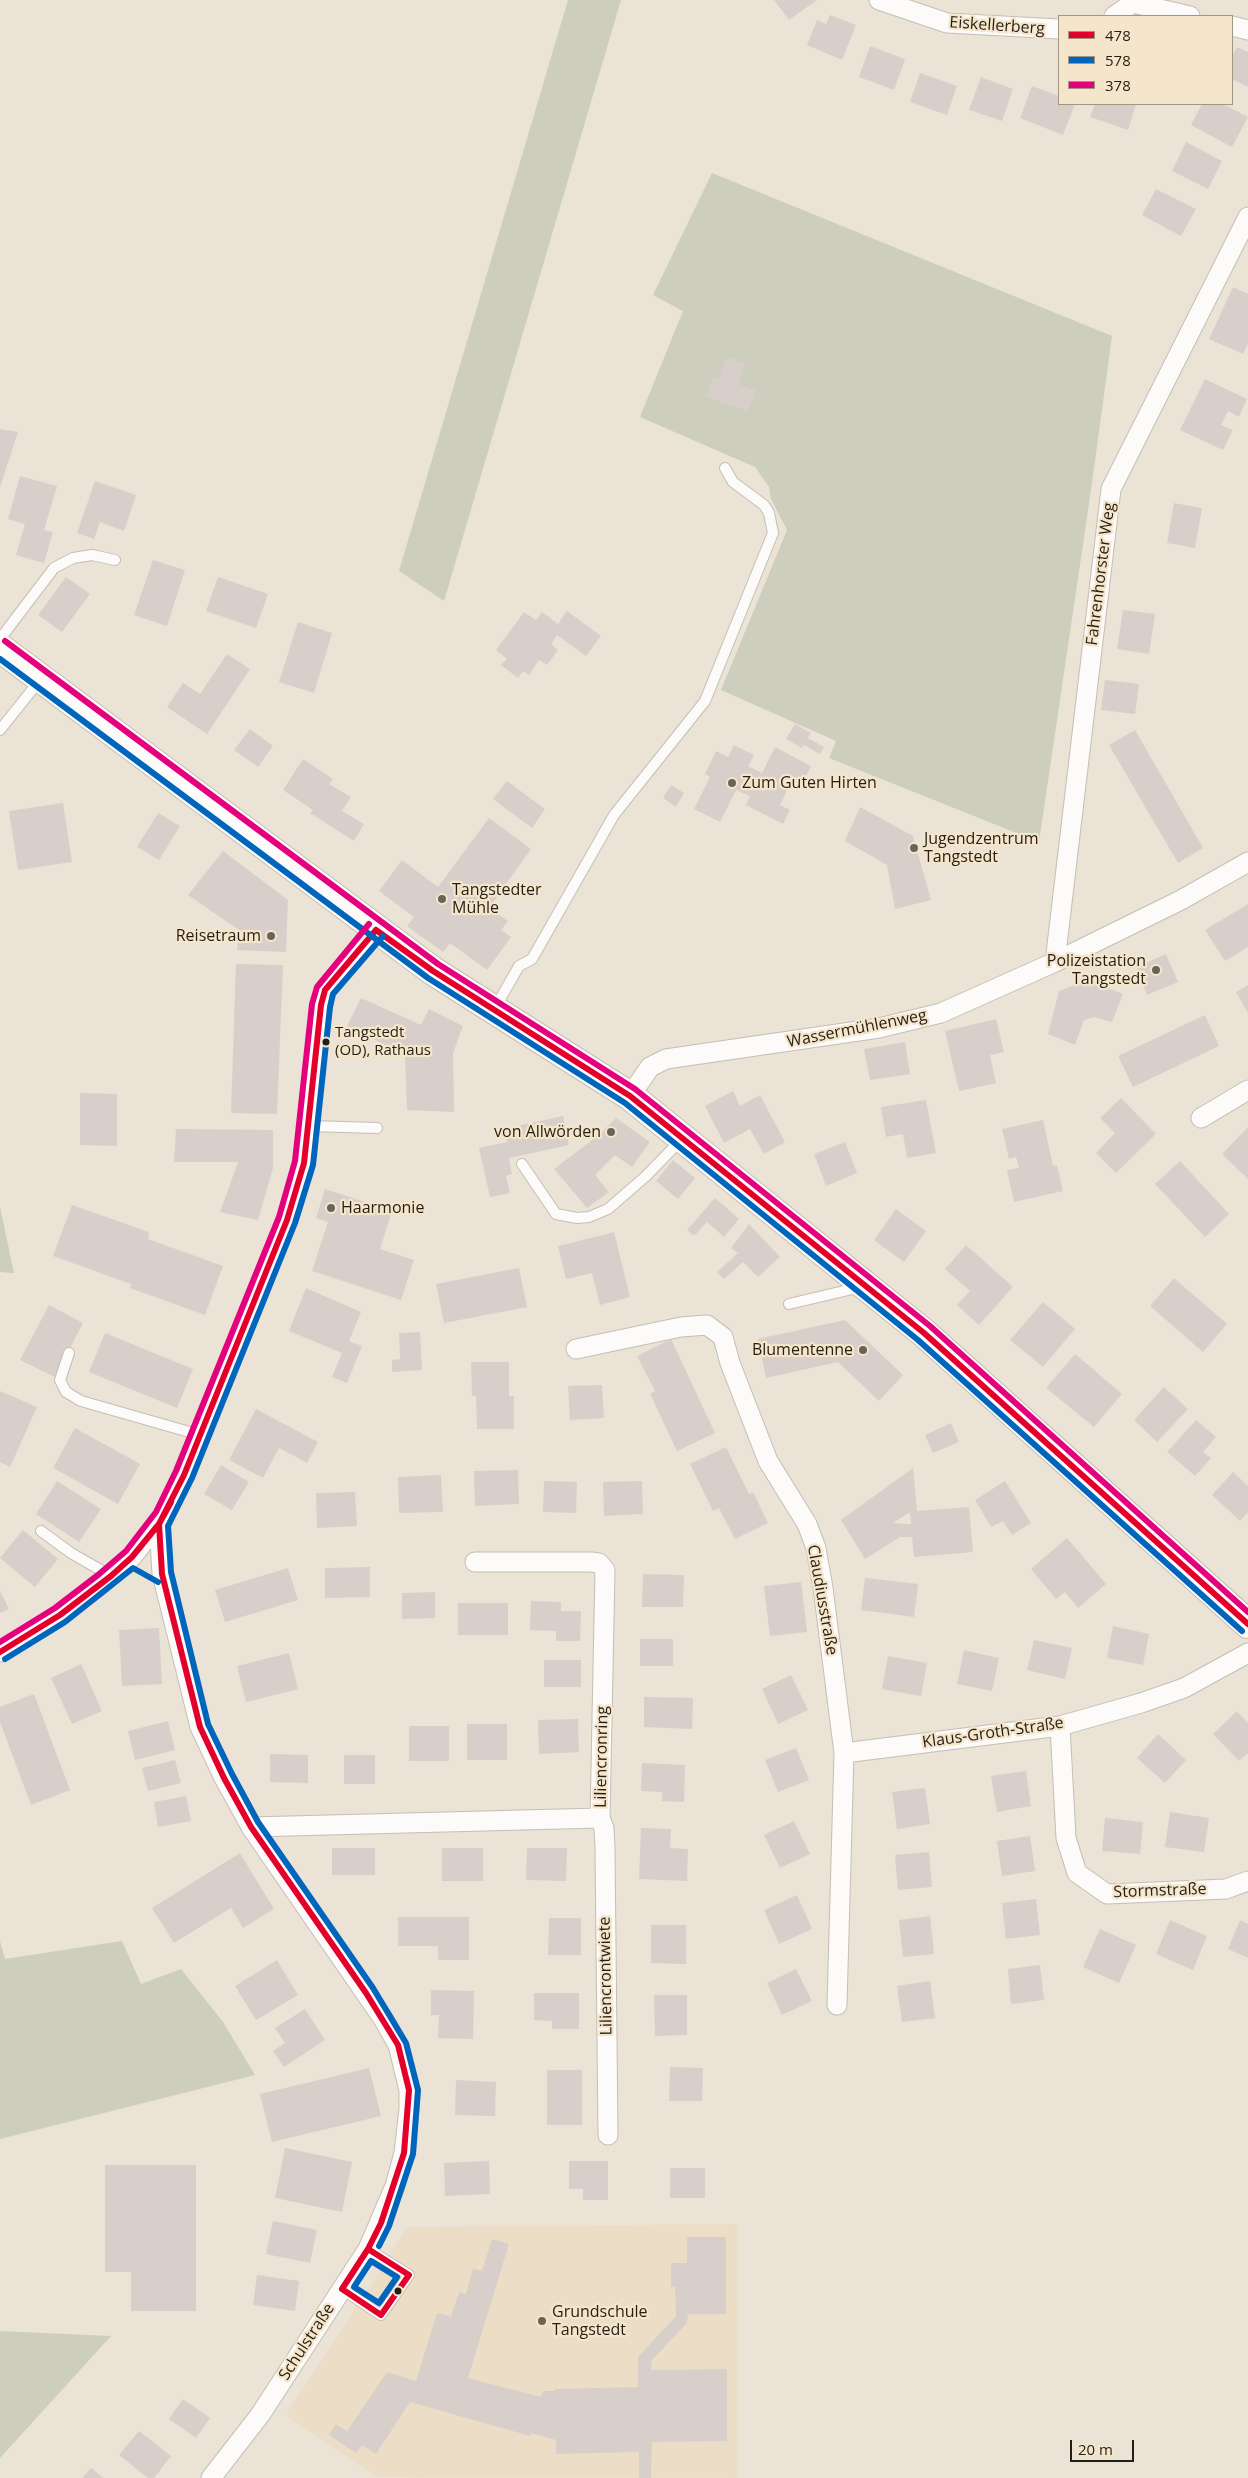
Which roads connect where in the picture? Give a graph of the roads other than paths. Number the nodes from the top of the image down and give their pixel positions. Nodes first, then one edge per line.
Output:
1 (879, 0) edge
2 (1134, 1) edge
3 (1115, 15) edge
4 (1186, 15) edge
5 (1233, 26) edge
6 (1058, 29) edge
7 (1248, 30) edge
8 (1248, 217) edge
9 (725, 468) dead end
10 (115, 560) dead end
11 (0, 639) edge
12 (0, 648) edge
13 (42, 677) junction
14 (0, 730) edge
15 (1248, 862) edge
16 (376, 930) junction
17 (1055, 962) junction
18 (495, 1009) junction
19 (1248, 1090) edge
20 (630, 1096) junction
21 (1201, 1118) dead end
22 (309, 1126) junction
23 (377, 1128) dead end
24 (683, 1138) junction
25 (522, 1164) dead end
26 (866, 1286) junction
27 (789, 1304) dead end
28 (576, 1349) dead end
29 (69, 1353) dead end
30 (200, 1435) junction
31 (159, 1524) junction
32 (40, 1530) dead end
33 (132, 1557) junction
34 (476, 1562) dead end
35 (162, 1574) junction
36 (111, 1576) junction
37 (1248, 1624) edge
38 (0, 1652) edge
39 (1248, 1653) edge
40 (1060, 1726) junction
41 (844, 1753) junction
42 (600, 1818) junction
43 (251, 1827) junction
44 (1248, 1881) edge
45 (837, 2005) dead end
46 (608, 2134) dead end
47 (368, 2249) junction
48 (342, 2289) junction
49 (210, 2478) edge

1 - 6 street, Eiskellerberg
2 - 3 street
2 - 4 street
5 - 7 street
8 - 17 street, Fahrenhorster Weg
9 - 18 lane
10 - 11 lane
12 - 13 street
13 - 14 lane
13 - 16 street
15 - 17 street, Wassermühlenweg
16 - 18 street
16 - 22 street
17 - 20 street, Wassermühlenweg
18 - 20 street
19 - 21 street
20 - 24 street
22 - 23 lane
22 - 30 street
24 - 25 lane
24 - 26 street
26 - 27 lane
26 - 37 street
28 - 41 street, Claudiusstraße
29 - 30 lane
30 - 31 street
31 - 33 street
31 - 35 street, Schulstraße
32 - 36 lane
33 - 35 street
33 - 36 street
34 - 42 street, Liliencronring
35 - 43 street, Schulstraße
36 - 38 street
39 - 40 street, Klaus-Groth-Straße
40 - 41 street, Klaus-Groth-Straße
40 - 44 street, Stormstraße
41 - 45 street, Claudiusstraße
42 - 43 street, Liliencronring
42 - 46 street, Liliencrontwiete
43 - 47 street, Schulstraße
47 - 48 street, Schulstraße
47 - 48 lane
48 - 49 street, Schulstraße

